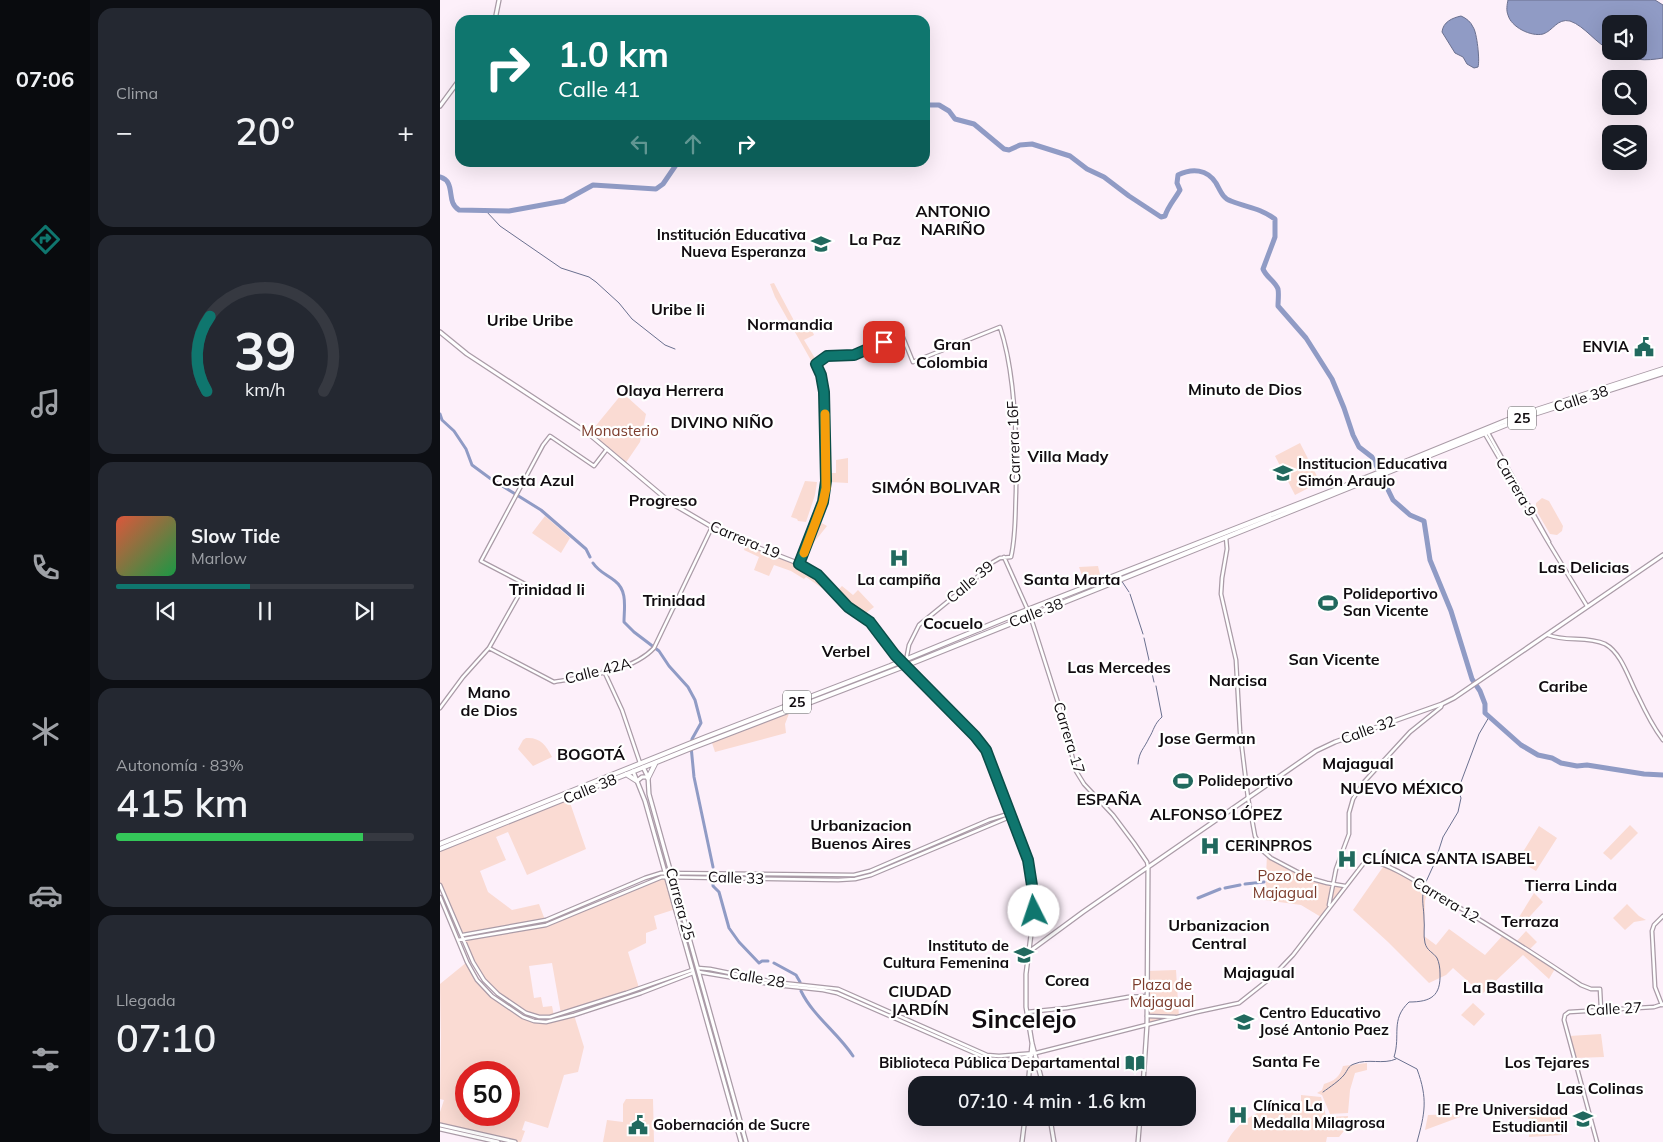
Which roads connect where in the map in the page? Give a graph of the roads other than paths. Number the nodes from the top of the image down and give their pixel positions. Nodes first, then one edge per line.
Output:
1 (499, 0) edge
2 (496, 15) edge
3 (455, 86) edge
4 (440, 106) edge
5 (440, 332) edge
6 (1663, 372) edge
7 (1485, 432) junction
8 (607, 449) junction
9 (712, 527) junction
10 (1226, 535) junction
11 (1663, 555) edge
12 (1011, 557) joint
13 (1004, 558) junction
14 (799, 564) junction
15 (1588, 606) junction
16 (1029, 609) junction
17 (1030, 615) junction
18 (1548, 635) junction
19 (489, 648) junction
20 (903, 661) junction
21 (905, 666) junction
22 (604, 671) junction
23 (1442, 704) junction
24 (440, 708) edge
25 (1663, 740) edge
26 (695, 744) junction
27 (688, 747) junction
28 (656, 762) junction
29 (642, 765) junction
30 (632, 769) junction
31 (626, 774) junction
32 (648, 778) junction
33 (637, 781) junction
34 (1248, 798) junction
35 (1011, 814) junction
36 (440, 844) edge
37 (929, 846) junction
38 (440, 849) edge
39 (930, 850) junction
40 (1148, 867) junction
41 (666, 874) junction
42 (672, 874) junction
43 (440, 885) edge
44 (1333, 885) junction
45 (1345, 886) junction
46 (1332, 895) junction
47 (440, 897) edge
48 (1337, 899) junction
49 (576, 907) junction
50 (1329, 907) junction
51 (578, 911) junction
52 (1663, 916) edge
53 (463, 937) junction
54 (458, 938) junction
55 (1029, 951) junction
56 (696, 971) junction
57 (1146, 996) junction
58 (1663, 1005) edge
59 (1601, 1009) junction
60 (1027, 1012) junction
61 (1147, 1016) junction
62 (1179, 1017) junction
63 (1147, 1025) junction
64 (1032, 1043) junction
65 (1036, 1053) junction
66 (1030, 1054) junction
67 (1029, 1076) edge
68 (1041, 1076) edge
69 (1144, 1076) edge
70 (440, 1125) edge
71 (1023, 1126) edge
72 (1051, 1126) edge
73 (1139, 1126) edge
74 (440, 1129) edge
75 (498, 1142) edge
76 (515, 1142) edge
77 (741, 1142) edge
78 (746, 1142) edge
79 (1022, 1142) edge
80 (1054, 1142) edge
81 (1138, 1142) edge
82 (1597, 1142) edge

1 - 2 main road
3 - 4 main road
5 - 8 main road, Carrera 19
6 - 7 highway, Calle 38 / 25
7 - 10 highway, Calle 38 / 25
7 - 15 street, Carrera 9
8 - 9 main road, Carrera 19
8 - 19 street
9 - 14 main road, Carrera 19
9 - 22 street, Calle 42A
10 - 16 highway, Calle 38 / 25
10 - 17 highway, Calle 38 / 25
10 - 34 street
11 - 15 main road, Calle 32
12 - 13 street, Calle 39
12 - 14 street, Carrera 16F
13 - 16 street, Carrera 17
13 - 20 street, Calle 39
14 - 20 main road, Carrera 19
15 - 18 main road, Calle 32
16 - 17 street, Carrera 17
16 - 20 highway, Calle 38 / 25
17 - 21 highway, Calle 38 / 25
17 - 40 street, Carrera 17
18 - 23 main road, Calle 32
18 - 25 street
19 - 22 street, Calle 42A
19 - 24 street
20 - 21 main road, Carrera 19
20 - 26 highway, Calle 38 / 25
21 - 26 highway, Calle 38 / 25
21 - 35 main road, Carrera 19
22 - 29 street, Carrera 25
23 - 34 main road, Calle 32
23 - 44 street
26 - 27 highway, Calle 38 / 25
27 - 28 highway, Calle 38 / 25
27 - 29 highway, Calle 38 / 25
28 - 29 highway, Calle 38 / 25
28 - 32 highway
29 - 30 highway, Calle 38 / 25
29 - 32 main road, Carrera 25
30 - 31 highway, Calle 38 / 25
30 - 33 main road, Carrera 25
30 - 36 highway, Calle 38 / 25
31 - 33 highway
31 - 38 highway, Calle 38 / 25
32 - 33 main road
32 - 42 main road, Carrera 25
33 - 41 main road, Carrera 25
34 - 40 main road, Calle 32
34 - 44 street
35 - 37 street, Calle 33
35 - 39 street, Calle 33
35 - 55 main road, Carrera 19
37 - 39 street
37 - 42 street, Calle 33
39 - 42 street, Calle 33
40 - 55 main road, Calle 32
40 - 57 main road
41 - 42 street, Calle 33
41 - 49 street, Calle 33
41 - 51 street, Calle 33
41 - 56 main road, Carrera 25
42 - 56 main road, Carrera 25
43 - 53 street
44 - 45 street
44 - 46 street
45 - 48 street
45 - 59 street, Carrera 12
46 - 48 street
46 - 50 street
47 - 54 street
48 - 50 street
49 - 51 street
49 - 53 street, Calle 33
50 - 62 street, Calle 28
51 - 53 street, Calle 33
52 - 58 street
53 - 54 street, Calle 33
53 - 56 street
54 - 56 street
55 - 60 main road, Carrera 19
56 - 66 street, Calle 28
56 - 77 main road, Carrera 25
56 - 78 main road, Carrera 25
57 - 60 street
57 - 61 main road
58 - 59 street, Calle 27
59 - 82 street, Calle 27
60 - 64 main road, Carrera 19
61 - 62 street, Calle 28
61 - 63 main road
62 - 63 street, Calle 28
63 - 65 street, Calle 28
63 - 69 main road
64 - 65 main road, Carrera 19
64 - 66 main road
65 - 66 street, Calle 28
65 - 68 main road, Carrera 19
66 - 67 main road
70 - 76 main road
71 - 79 main road
72 - 80 main road
73 - 81 main road
74 - 75 main road

